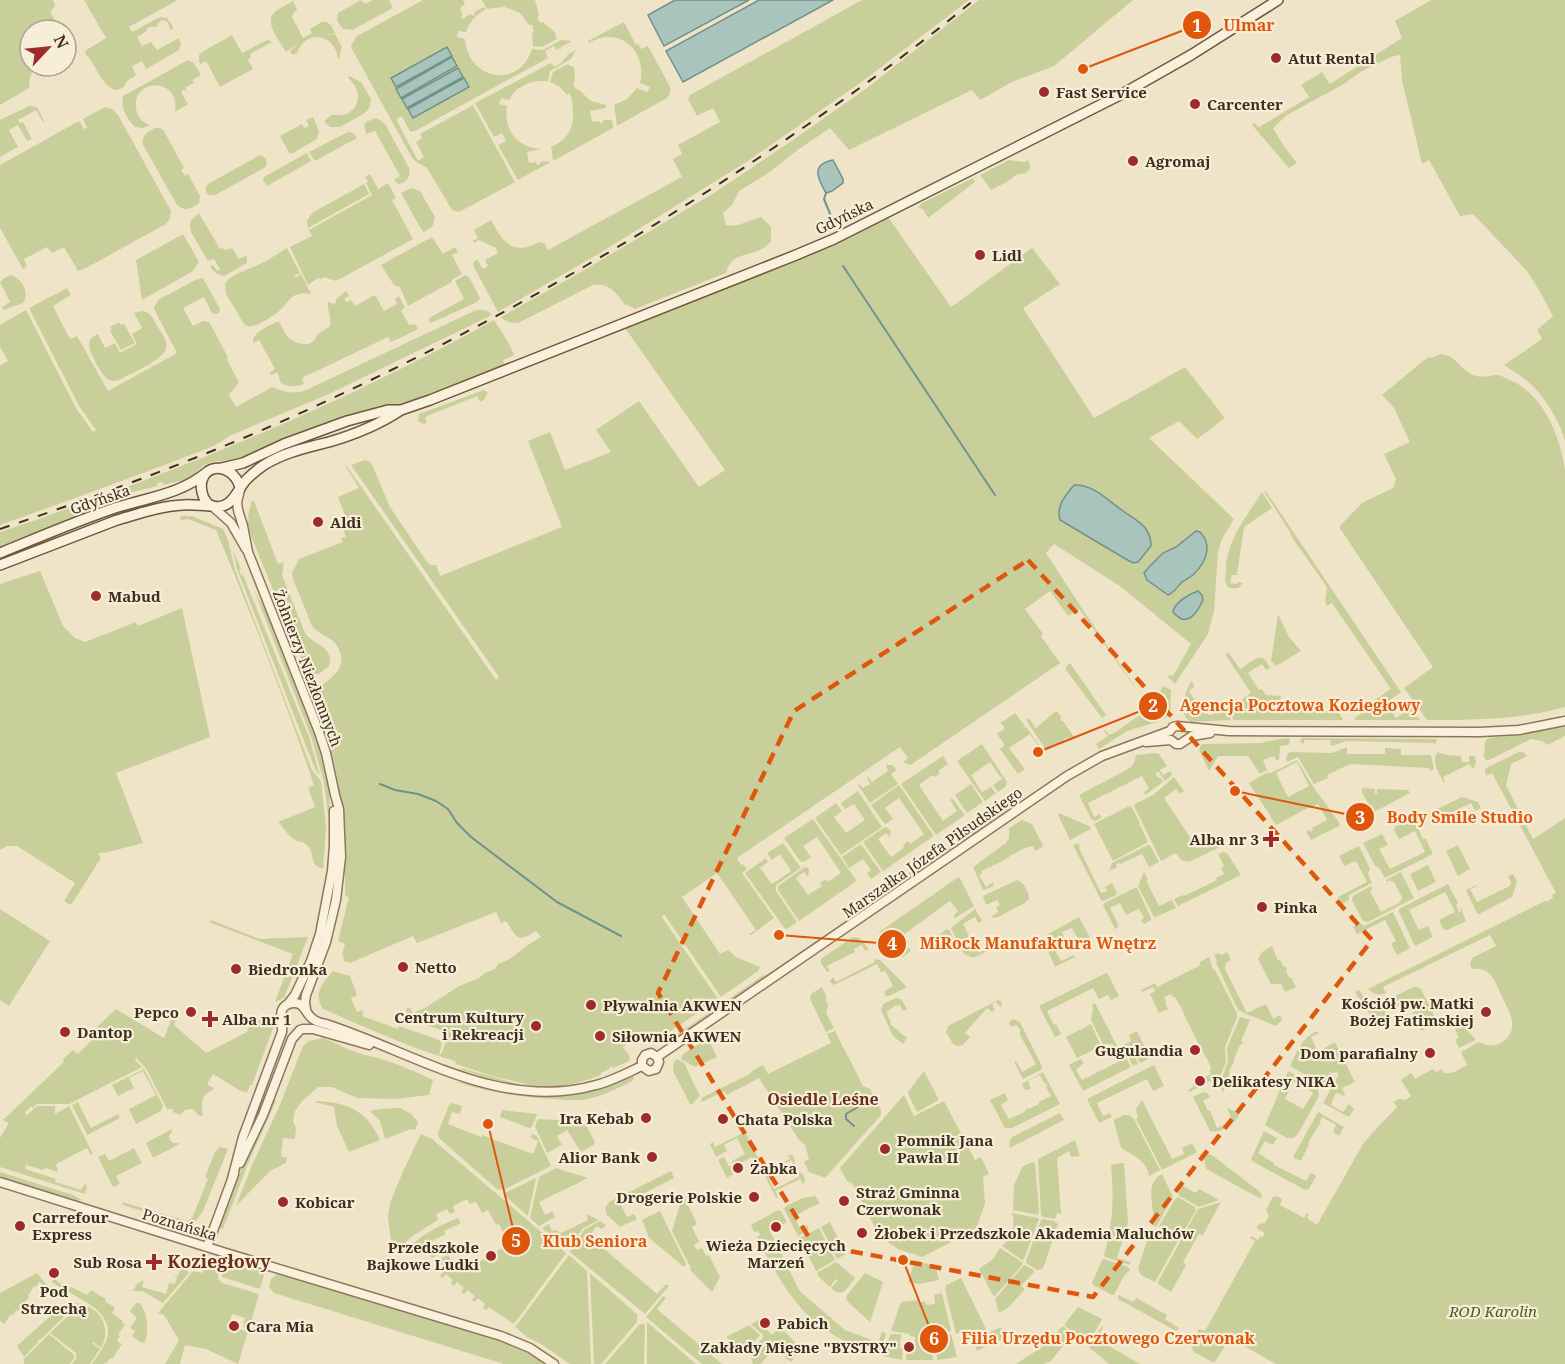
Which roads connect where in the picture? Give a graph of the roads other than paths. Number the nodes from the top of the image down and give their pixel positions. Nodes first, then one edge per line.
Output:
1 (1278, 0) edge
2 (401, 410) junction
3 (212, 470) junction
4 (240, 487) junction
5 (212, 506) junction
6 (248, 552) junction
7 (0, 553) edge
8 (0, 565) edge
9 (1565, 721) edge
10 (1184, 728) junction
11 (1170, 731) junction
12 (1229, 731) junction
13 (1186, 740) junction
14 (1172, 741) junction
15 (1140, 742) junction
16 (334, 795) junction
17 (287, 1005) junction
18 (307, 1011) junction
19 (281, 1024) junction
20 (301, 1030) junction
21 (389, 1049) junction
22 (232, 1179) junction
23 (0, 1182) edge
24 (207, 1247) junction
25 (554, 1364) edge

1 - 2 main road, Gdyńska
2 - 3 main road, Gdyńska
2 - 4 main road, Gdyńska
3 - 4 main road
3 - 5 main road
3 - 7 main road, Gdyńska
4 - 5 main road
4 - 6 street, Żołnierzy Niezłomnych
5 - 6 street, Żołnierzy Niezłomnych
5 - 8 main road, Gdyńska
6 - 16 street, Żołnierzy Niezłomnych
9 - 12 street
10 - 11 street
10 - 12 street
10 - 13 street
11 - 14 street
11 - 15 street, Marszałka Józefa Piłsudskiego
12 - 13 street
13 - 14 street
14 - 15 street, Marszałka Józefa Piłsudskiego
15 - 21 street, Marszałka Józefa Piłsudskiego
16 - 17 street, Żołnierzy Niezłomnych
16 - 18 street, Żołnierzy Niezłomnych
17 - 18 street
17 - 19 street
18 - 20 street
18 - 21 street
19 - 20 street
19 - 22 street
20 - 21 street
20 - 22 street
22 - 24 street
23 - 24 street, Poznańska
24 - 25 street, Poznańska

